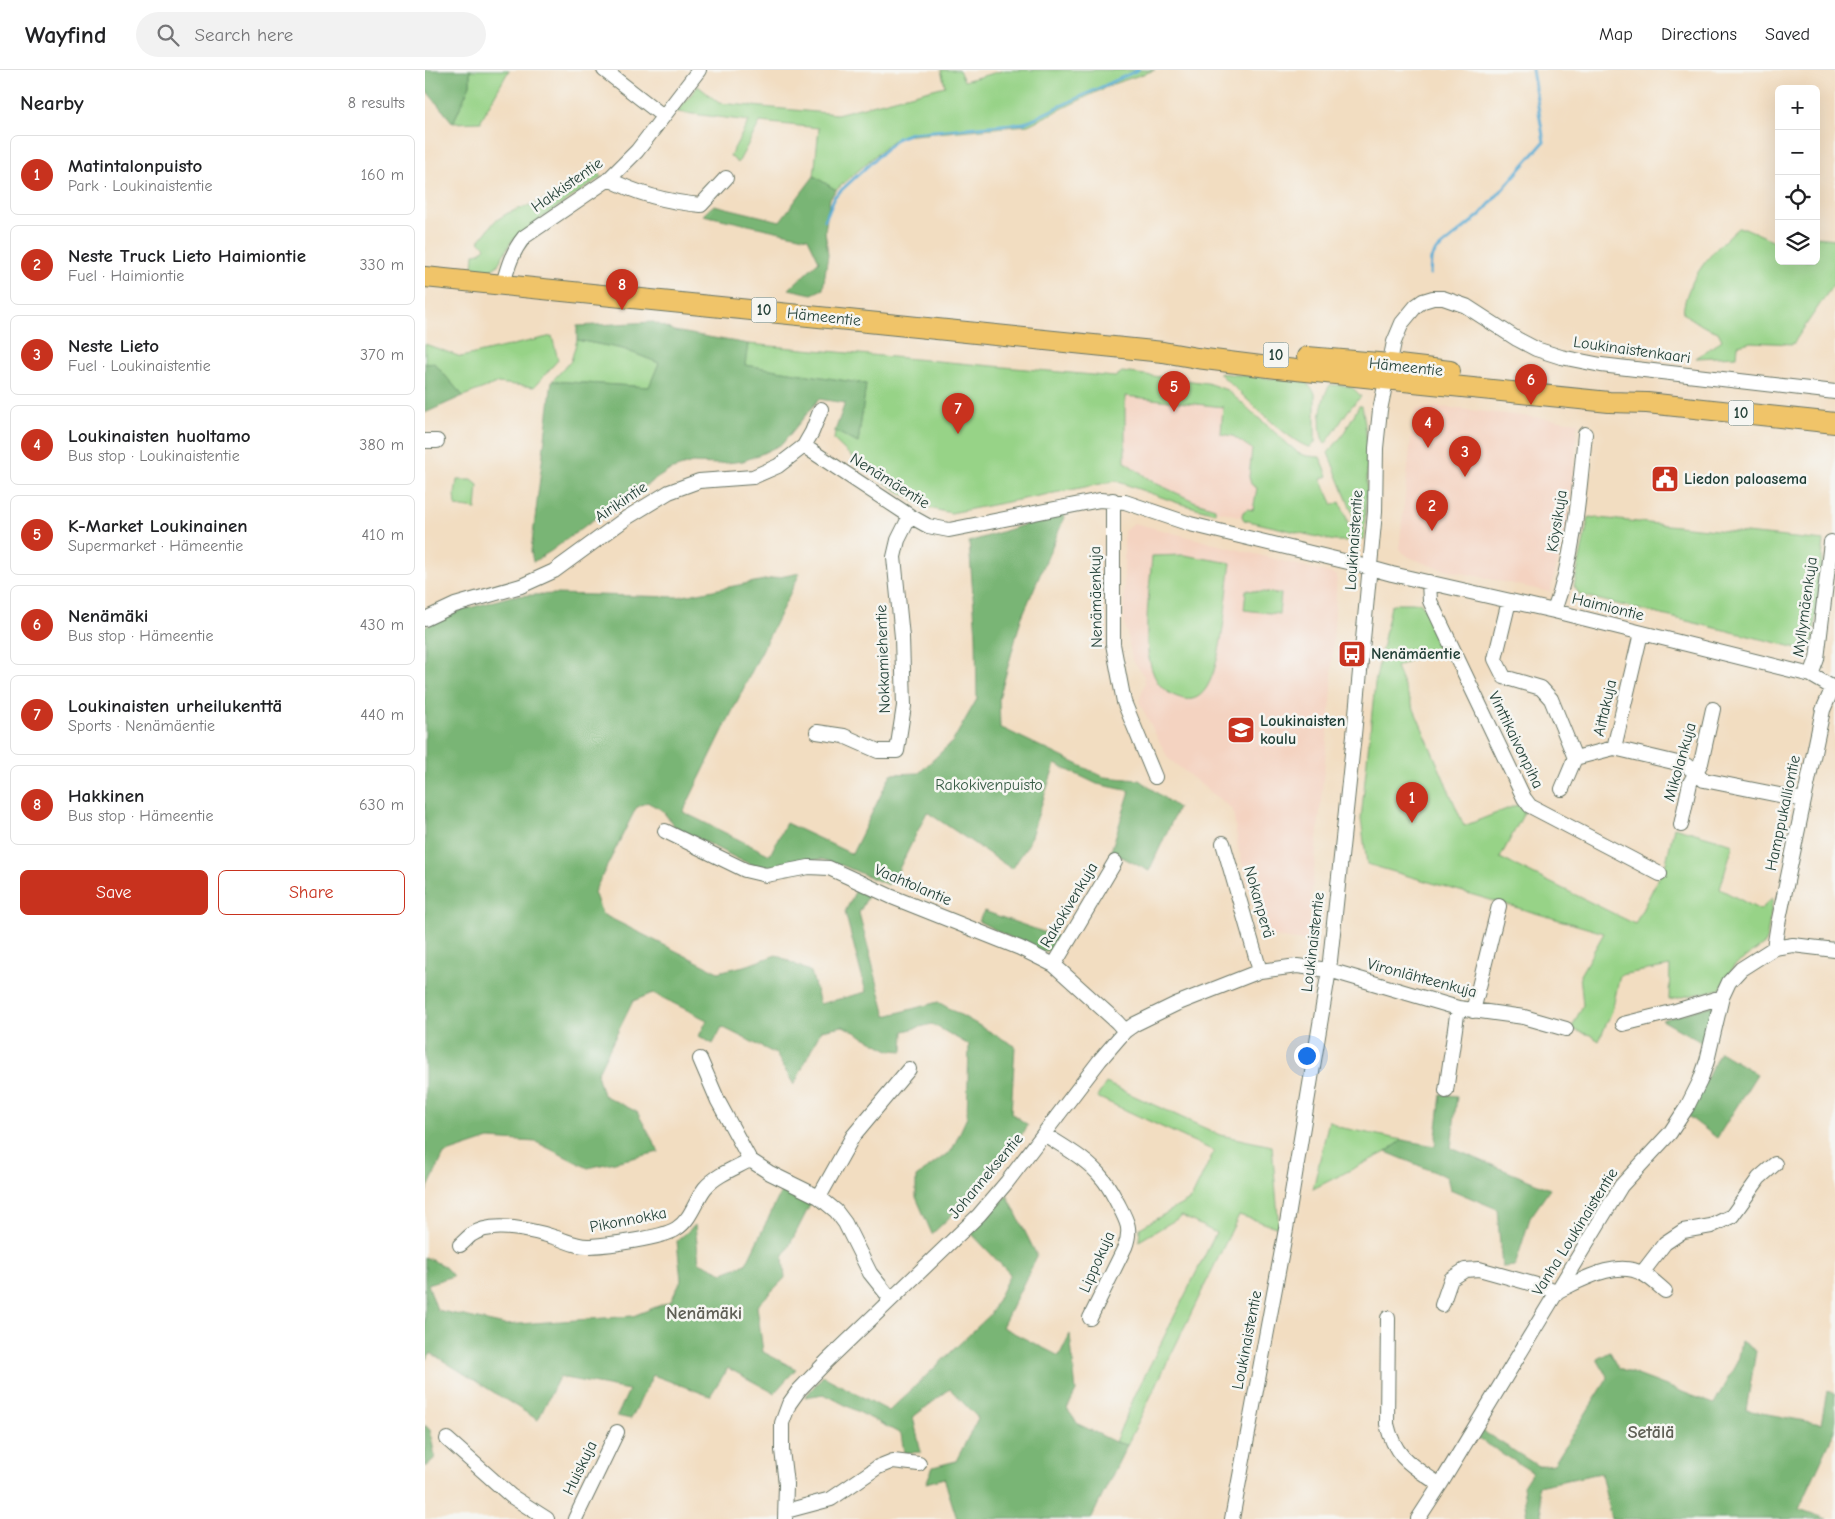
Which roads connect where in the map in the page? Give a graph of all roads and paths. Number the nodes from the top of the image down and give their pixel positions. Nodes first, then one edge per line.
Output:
1 (603, 70) edge
2 (699, 70) edge
3 (663, 116) junction
4 (726, 178) dead end
5 (609, 179) junction
6 (425, 276) edge
7 (503, 284) junction
8 (1388, 371) junction
9 (1835, 392) edge
10 (821, 409) dead end
11 (1835, 423) edge
12 (1585, 434) dead end
13 (804, 446) junction
14 (1113, 500) junction
15 (910, 516) junction
16 (1831, 542) dead end
17 (1370, 568) junction
18 (1429, 582) junction
19 (1509, 601) junction
20 (1554, 611) junction
21 (425, 619) edge
22 (1641, 633) junction
23 (1811, 675) junction
24 (1834, 688) edge
25 (1713, 708) dead end
26 (817, 732) dead end
27 (1614, 748) junction
28 (1575, 758) junction
29 (1695, 772) junction
30 (1155, 776) dead end
31 (1562, 789) dead end
32 (1804, 800) junction
33 (1681, 825) dead end
34 (665, 831) dead end
35 (1223, 843) dead end
36 (1115, 862) dead end
37 (1660, 874) dead end
38 (1499, 906) dead end
39 (1774, 948) junction
40 (1835, 950) edge
41 (1054, 965) junction
42 (1329, 970) junction
43 (1260, 971) junction
44 (1722, 997) junction
45 (1458, 1008) junction
46 (1473, 1011) junction
47 (1623, 1024) dead end
48 (1565, 1029) dead end
49 (1125, 1031) junction
50 (700, 1059) dead end
51 (909, 1069) dead end
52 (1446, 1091) dead end
53 (1044, 1134) junction
54 (751, 1160) junction
55 (1775, 1164) dead end
56 (819, 1198) junction
57 (460, 1245) dead end
58 (1642, 1273) junction
59 (1558, 1291) junction
60 (1665, 1291) dead end
61 (891, 1298) junction
62 (1442, 1305) dead end
63 (1091, 1318) dead end
64 (1388, 1318) dead end
65 (617, 1432) dead end
66 (447, 1439) dead end
67 (919, 1464) dead end
68 (1440, 1485) junction
69 (786, 1515) edge
70 (547, 1519) edge
71 (575, 1519) edge
72 (1232, 1519) edge
73 (1418, 1519) edge

1 - 3 street
2 - 3 street, Hakkistentie
3 - 5 street, Hakkistentie
4 - 5 street
5 - 7 street, Hakkistentie
6 - 7 highway, Hämeentie / 10
7 - 8 highway, Hämeentie / 10
8 - 9 street, Loukinaistenkaari
8 - 11 highway, Hämeentie / 10
8 - 17 street, Loukinaistentie
10 - 13 street, Airikintie
12 - 20 street, Köysikuja
13 - 15 street, Nenämäentie
13 - 21 street, Airikintie
14 - 15 street, Nenämäentie
14 - 17 street, Nenämäentie
14 - 30 street, Nenämäenkuja
15 - 26 street, Nokkamiehentie
16 - 23 street, Myllymäenkuja
17 - 18 street, Haimiontie
17 - 42 street, Loukinaistentie
18 - 19 street, Haimiontie
18 - 37 street, Vinttikaivonpiha
19 - 20 street, Haimiontie
19 - 28 street
20 - 22 street, Haimiontie
22 - 23 street, Haimiontie
22 - 27 street, Aittakuja
23 - 24 street, Haimiontie
24 - 32 street, Hamppukalliontie
25 - 29 street, Mikolankuja
27 - 28 street, Aittakuja
27 - 29 street
28 - 31 street
29 - 32 street
29 - 33 street, Mikolankuja
32 - 39 street, Hamppukalliontie
34 - 41 street, Vaahtolantie
35 - 43 street, Nokanperä
36 - 41 street, Rakokivenkuja
38 - 46 street
39 - 40 street, Vanha Loukinaistentie
39 - 44 street, Vanha Loukinaistentie
41 - 49 street, Vaahtolantie
42 - 43 street, Johanneksentie
42 - 45 street, Vironlähteenkuja
42 - 72 street, Loukinaistentie
43 - 49 street, Johanneksentie
44 - 47 street
44 - 59 street, Vanha Loukinaistentie
45 - 46 street, Vironlähteenkuja
45 - 52 street
46 - 48 street, Vironlähteenkuja
49 - 53 street, Johanneksentie
50 - 54 street
51 - 56 street
53 - 61 street, Johanneksentie
53 - 63 street, Lippokuja
54 - 56 street
54 - 57 street, Pikonnokka
55 - 58 street
56 - 61 street
58 - 59 street
58 - 60 street
59 - 62 street
59 - 68 street, Vanha Loukinaistentie
61 - 69 street, Johanneksentie
64 - 68 street
65 - 71 street, Huiskuja
66 - 70 street
67 - 69 street
68 - 73 street, Vanha Loukinaistentie

